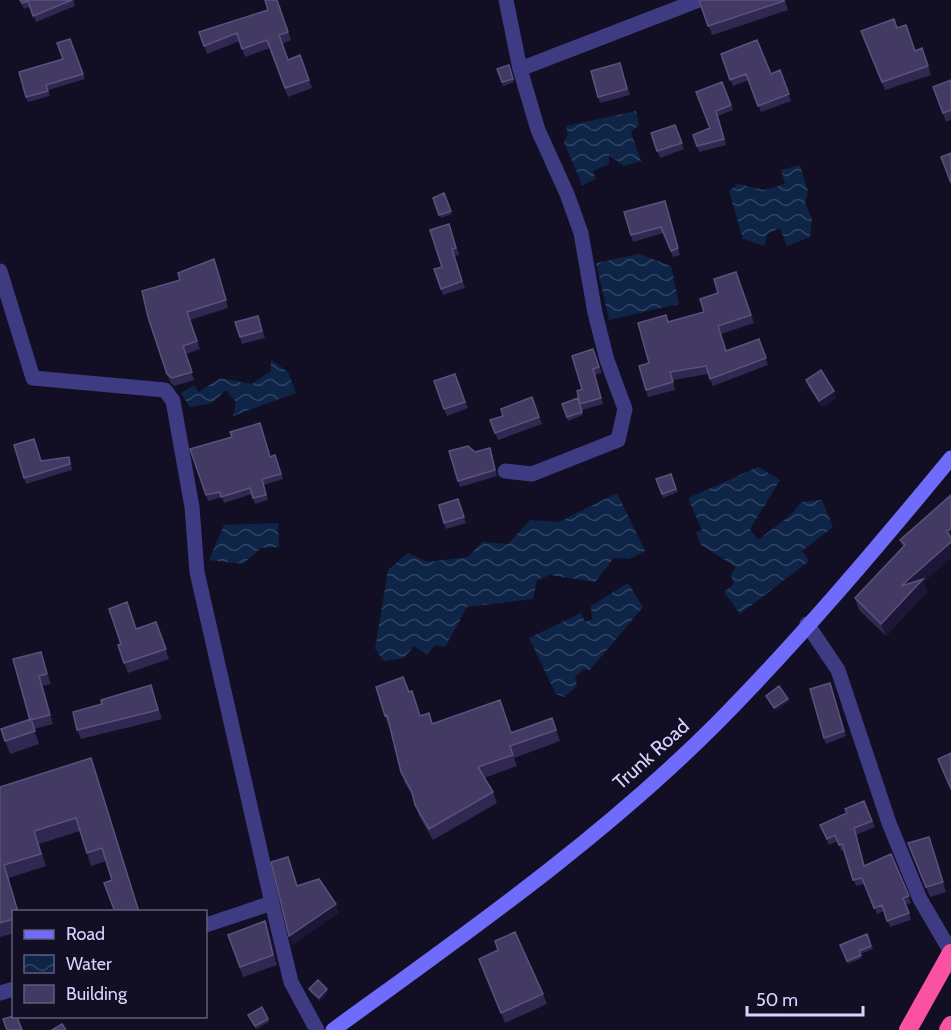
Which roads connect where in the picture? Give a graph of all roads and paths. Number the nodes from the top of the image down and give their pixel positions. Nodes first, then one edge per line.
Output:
1 (506, 0) edge
2 (699, 0) edge
3 (520, 69) junction
4 (0, 271) edge
5 (951, 458) edge
6 (505, 471) dead end
7 (807, 624) junction
8 (272, 903) junction
9 (207, 925) edge
10 (951, 953) edge
11 (951, 1025) edge
12 (317, 1030) edge
13 (333, 1030) edge
14 (908, 1030) edge
15 (948, 1030) edge

1 - 3 street
2 - 3 street
3 - 6 street
4 - 8 street
5 - 7 main road, Trunk Road
7 - 10 street
7 - 13 main road, Trunk Road
8 - 9 street
8 - 12 street
10 - 14 highway
11 - 15 highway

